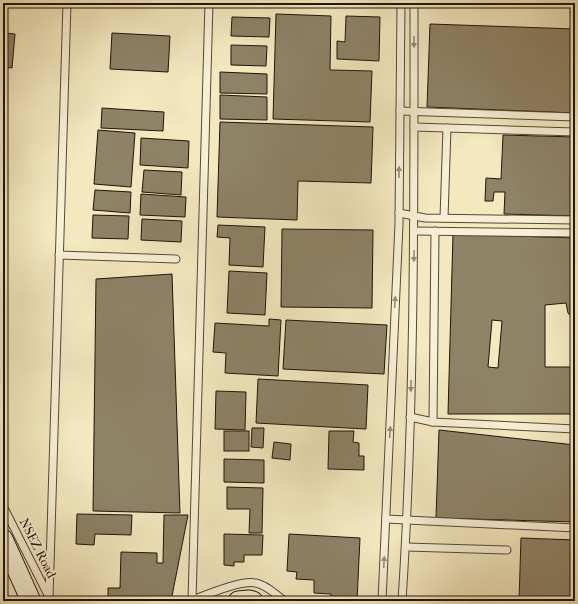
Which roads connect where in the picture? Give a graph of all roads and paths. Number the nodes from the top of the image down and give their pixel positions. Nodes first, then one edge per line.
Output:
1 (67, 3) edge
2 (209, 3) edge
3 (401, 3) edge
4 (414, 3) edge
5 (400, 111) junction
6 (414, 111) junction
7 (575, 117) edge
8 (414, 126) junction
9 (447, 128) junction
10 (575, 132) edge
11 (399, 213) junction
12 (414, 215) junction
13 (444, 218) junction
14 (575, 220) edge
15 (414, 231) junction
16 (435, 231) junction
17 (575, 233) edge
18 (60, 255) junction
19 (176, 259) dead end
20 (410, 417) junction
21 (433, 422) junction
22 (575, 429) edge
23 (3, 506) edge
24 (386, 519) junction
25 (407, 520) junction
26 (575, 528) edge
27 (3, 539) edge
28 (406, 547) junction
29 (507, 550) dead end
30 (44, 600) edge
31 (191, 601) edge
32 (238, 601) edge
33 (253, 601) edge
34 (285, 601) edge
35 (382, 601) edge
36 (402, 601) edge

1 - 18 lane
2 - 31 lane
3 - 5 lane
4 -> 6 lane
5 - 6 lane
11 -> 5 lane
6 - 7 lane
6 - 8 lane
8 - 9 lane
8 - 12 lane
9 - 10 lane
9 - 13 lane
11 - 12 lane
24 -> 11 lane
12 - 13 lane
12 - 15 lane
13 - 14 lane
15 - 16 lane
15 -> 20 lane
16 - 17 lane
16 - 21 lane
18 - 19 lane
18 - 30 lane
20 - 21 lane
20 - 25 lane
21 - 22 lane
23 - 30 lane, NSEZ Road
24 - 25 lane
35 -> 24 lane
25 - 26 lane
25 - 28 lane
27 - 30 street
28 - 29 lane
28 - 36 lane
31 - 34 lane
32 - 33 street

